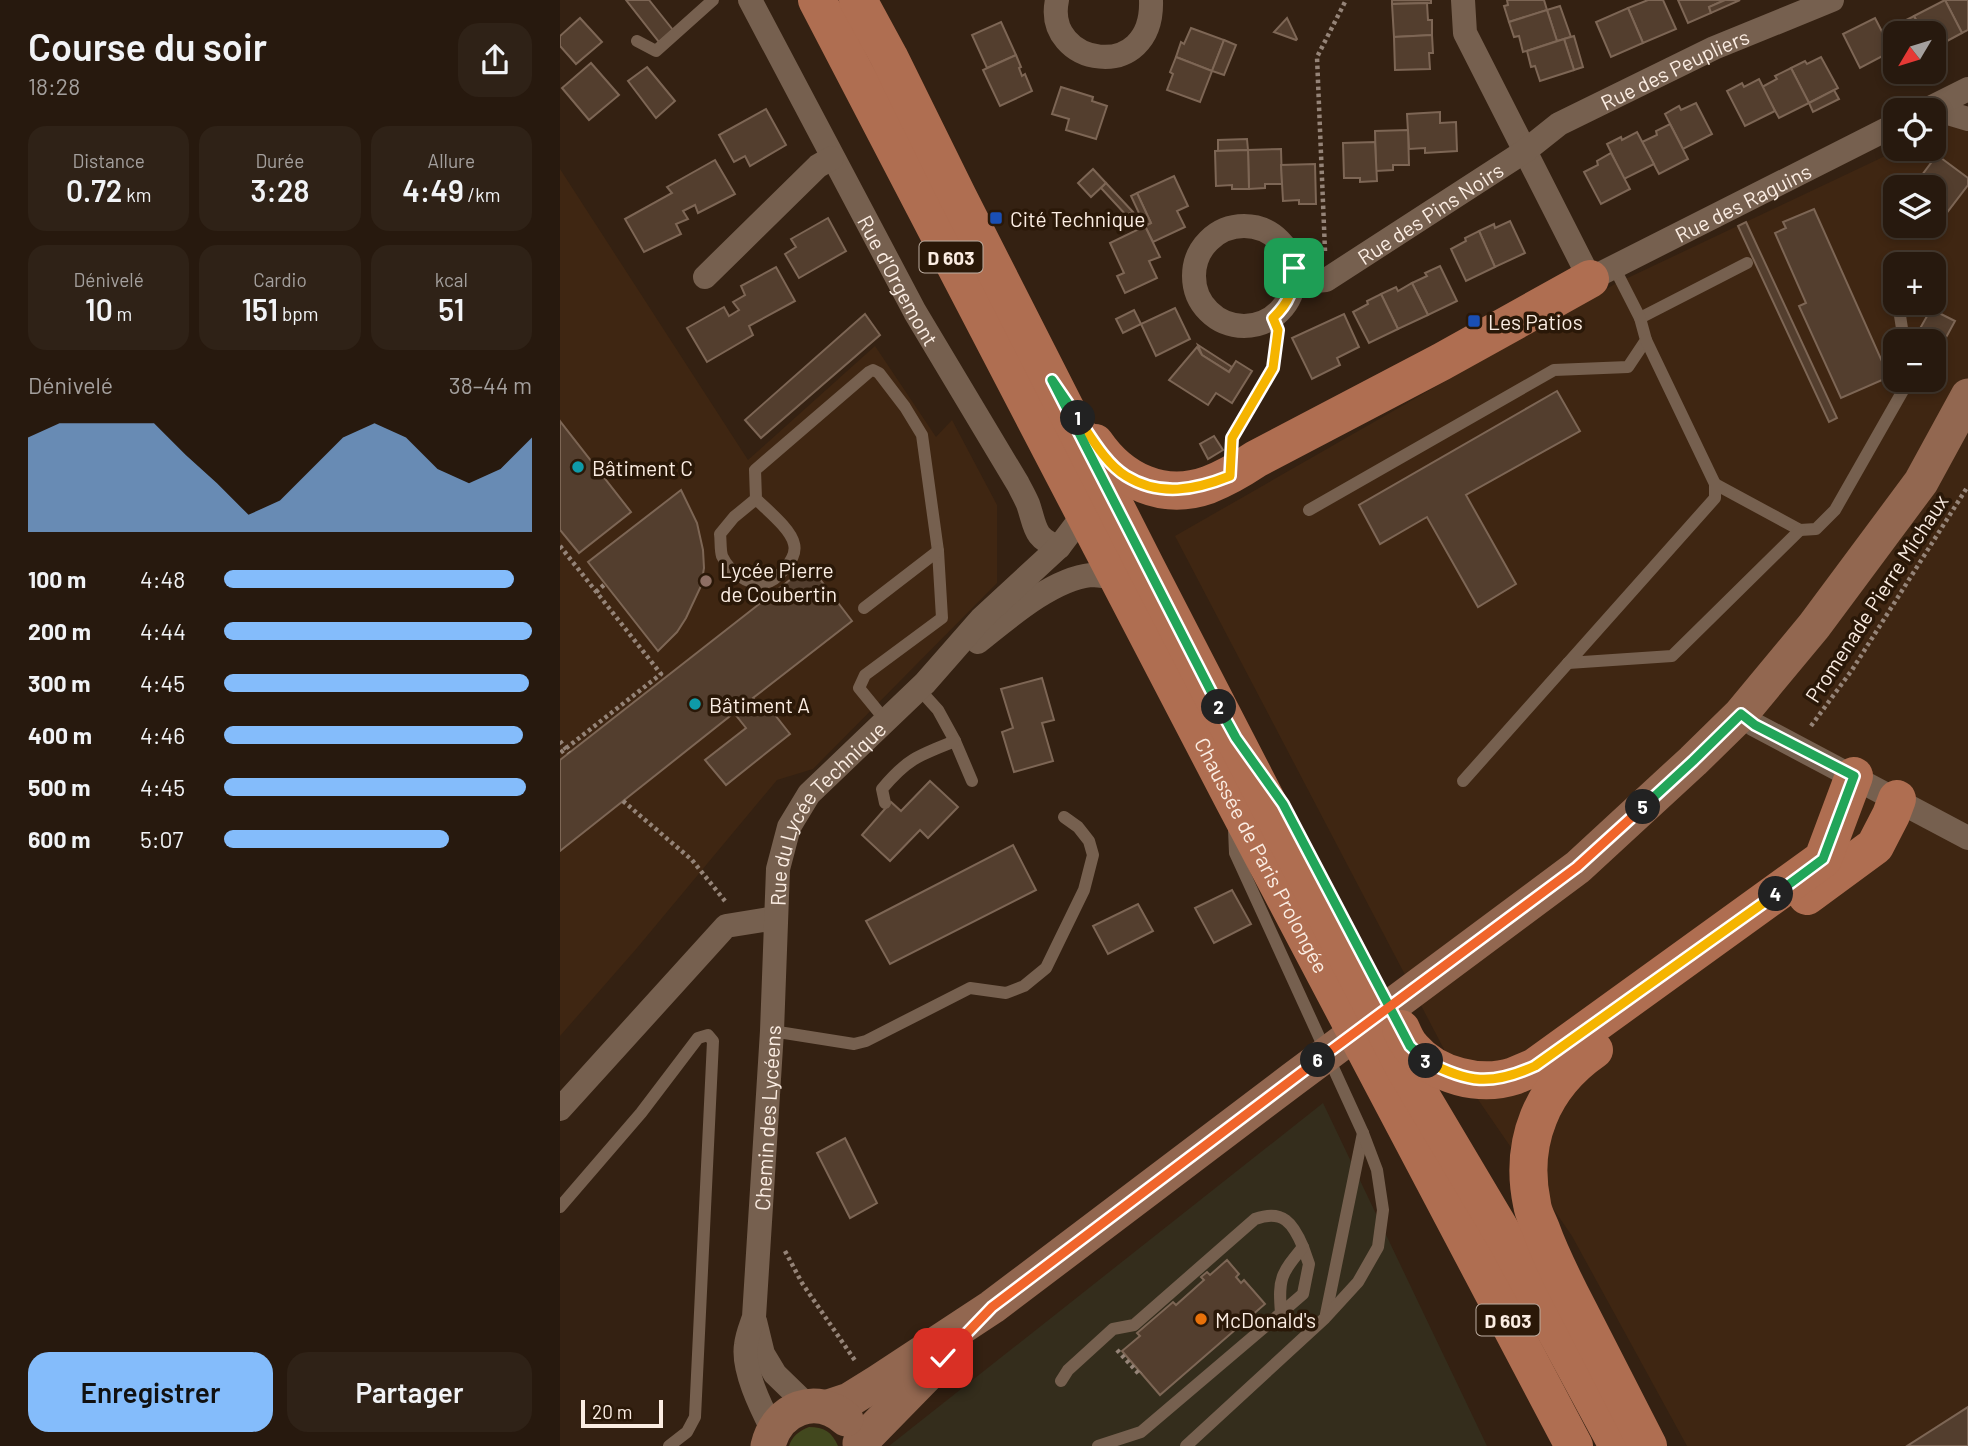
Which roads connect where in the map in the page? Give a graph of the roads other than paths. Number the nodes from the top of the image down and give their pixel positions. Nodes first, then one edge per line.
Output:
1 (713, 0) edge
2 (750, 0) edge
3 (817, 0) edge
4 (858, 0) edge
5 (1057, 0) edge
6 (1151, 0) edge
7 (1463, 0) edge
8 (1832, 0) edge
9 (637, 41) dead end
10 (1968, 89) edge
11 (1946, 100) edge
12 (1946, 113) edge
13 (1968, 118) edge
14 (1883, 131) edge
15 (1525, 151) junction
16 (832, 158) junction
17 (1747, 263) dead end
18 (1602, 273) junction
19 (705, 277) dead end
20 (1294, 283) junction
21 (1640, 318) junction
22 (1646, 340) junction
23 (1052, 380) junction
24 (1902, 392) edge
25 (1968, 396) edge
26 (1715, 484) junction
27 (756, 499) junction
28 (1309, 510) dead end
29 (1084, 514) junction
30 (1800, 530) junction
31 (1059, 547) junction
32 (938, 551) junction
33 (1132, 573) junction
34 (864, 607) dead end
35 (1568, 663) junction
36 (922, 686) junction
37 (1741, 714) junction
38 (886, 721) junction
39 (1236, 738) junction
40 (955, 741) junction
41 (1854, 776) junction
42 (972, 780) dead end
43 (1463, 781) dead end
44 (1897, 799) junction
45 (1234, 801) junction
46 (885, 803) dead end
47 (1064, 817) dead end
48 (1968, 838) edge
49 (776, 918) junction
50 (772, 1031) junction
51 (560, 1109) edge
52 (1363, 1133) junction
53 (560, 1207) edge
54 (1303, 1247) junction
55 (992, 1307) junction
56 (1281, 1312) junction
57 (754, 1317) junction
58 (1325, 1318) junction
59 (1061, 1381) dead end
60 (818, 1407) junction
61 (769, 1442) edge
62 (860, 1445) edge
63 (669, 1446) edge
64 (1098, 1446) edge
65 (1186, 1446) edge
66 (1574, 1446) edge
67 (1618, 1446) edge
68 (1648, 1446) edge

1 - 9 lane
2 - 16 street, Rue d'Orgemont
3 - 29 main road, D 603
4 - 23 main road, D 603
5 - 6 street
7 - 15 street
8 - 15 street, Rue des Peupliers
10 - 11 street
12 - 13 street
14 - 18 street, Rue des Raguins
15 - 18 street
15 - 20 street, Rue des Pins Noirs
16 - 19 street
16 - 31 street, Rue d'Orgemont
17 - 21 lane
18 - 21 lane
18 - 23 main road
20 - 20 street
21 - 22 lane
22 - 26 lane
22 - 28 lane
23 - 33 main road, D 603
24 - 30 lane
25 - 37 street
26 - 30 lane
26 - 35 lane
27 - 27 lane
27 - 32 lane
29 - 31 street, Rue du Lycée Technique
29 - 33 main road, Chaussée de Paris Prolongée / D 603
30 - 35 lane
31 - 36 street, Rue du Lycée Technique
32 - 34 lane
32 - 38 lane
33 - 36 street, Rue du Lycée Technique
33 - 39 main road, D 603
33 - 45 main road, Chaussée de Paris Prolongée / D 603
35 - 43 lane
36 - 38 street, Rue du Lycée Technique
36 - 40 lane
37 - 41 street
37 - 55 street
38 - 49 street, Rue du Lycée Technique
39 - 41 main road
39 - 67 main road, D 603
40 - 42 lane
40 - 46 lane
41 - 44 street
44 - 48 street
44 - 68 main road
45 - 52 lane
45 - 66 main road, Chaussée de Paris Prolongée / D 603
47 - 50 lane
49 - 50 street, Chemin des Lycéens
49 - 51 street, Rue du Lycée Technique
50 - 57 street, Chemin des Lycéens
52 - 58 lane
52 - 58 lane
53 - 63 lane
54 - 56 lane
54 - 56 lane
54 - 59 lane
55 - 60 street
55 - 62 street
56 - 64 lane
57 - 60 street, Chemin des Lycéens
57 - 61 street, Chemin des Lycéens
58 - 65 lane
60 - 61 street
60 - 62 street

